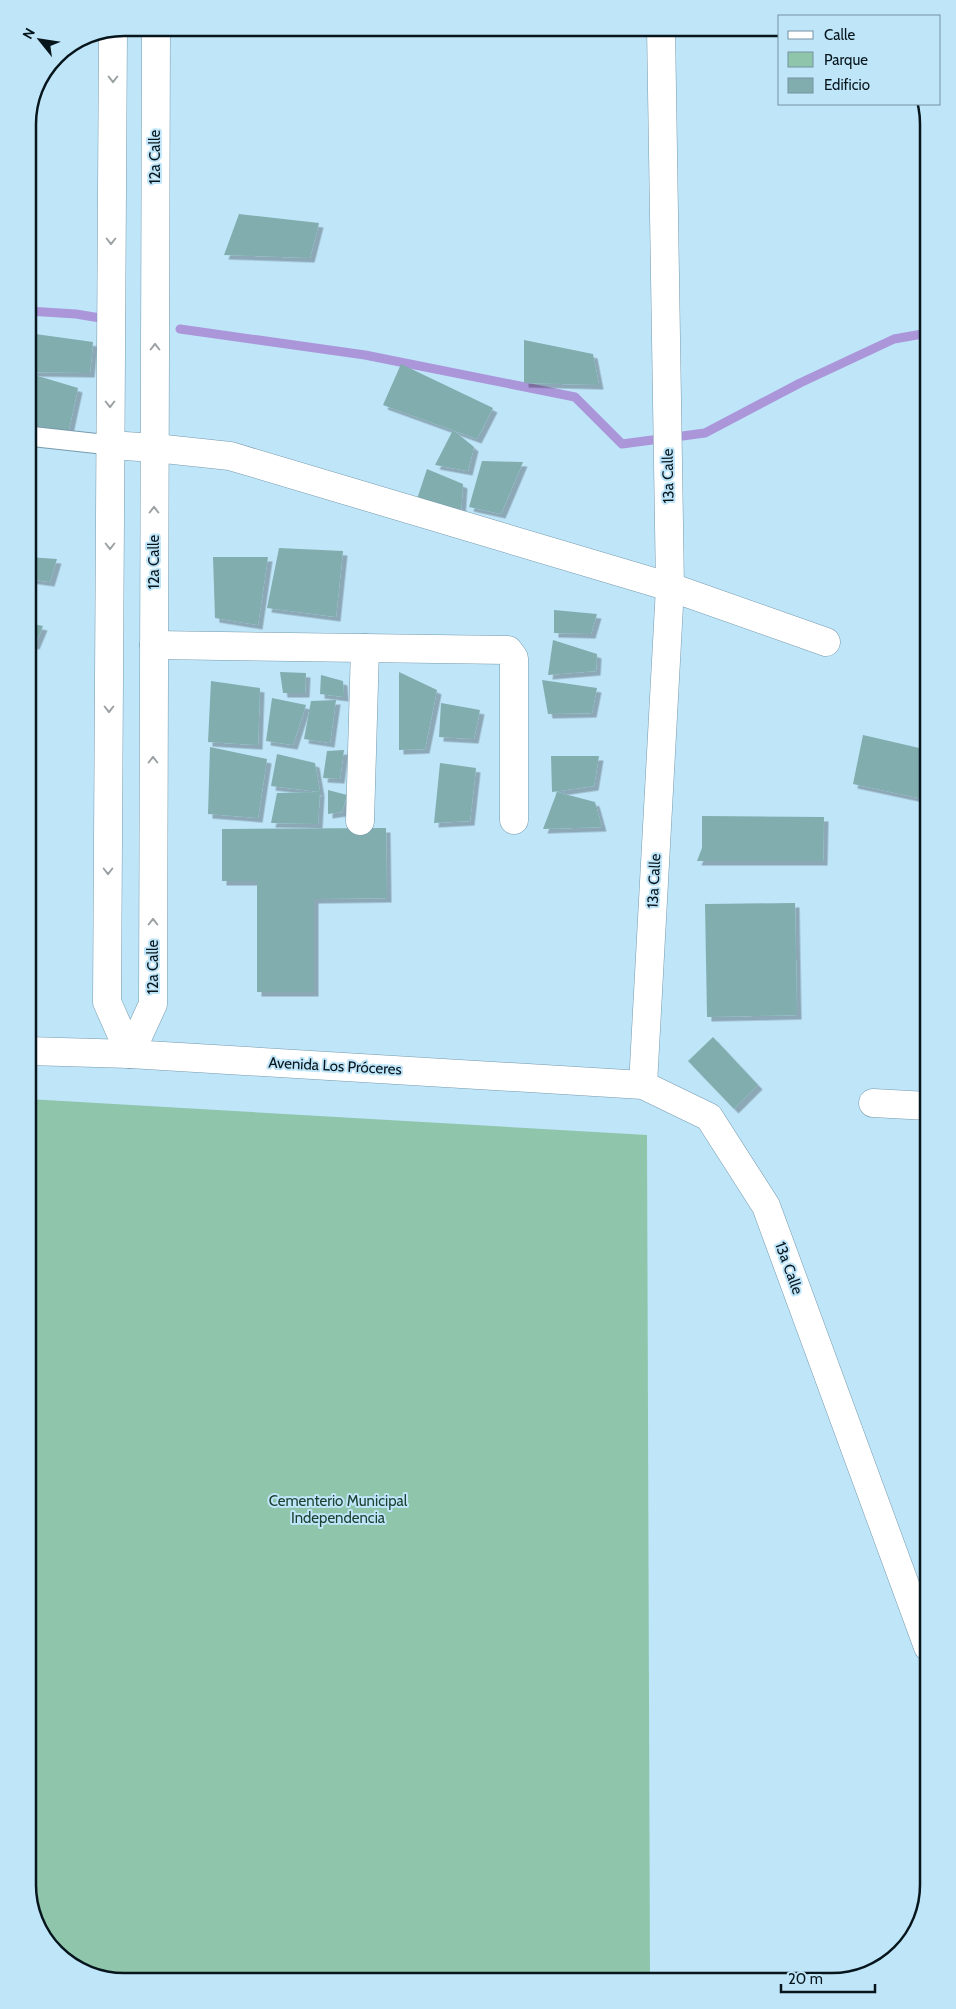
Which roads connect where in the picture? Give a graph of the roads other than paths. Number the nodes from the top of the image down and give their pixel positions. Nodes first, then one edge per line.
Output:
1 (156, 36) edge
2 (661, 36) edge
3 (113, 37) edge
4 (36, 437) edge
5 (110, 445) junction
6 (155, 448) junction
7 (670, 587) junction
8 (826, 642) dead end
9 (154, 645) junction
10 (365, 648) junction
11 (514, 820) dead end
12 (360, 821) dead end
13 (36, 1052) edge
14 (130, 1054) junction
15 (643, 1085) junction
16 (873, 1104) dead end
17 (920, 1106) edge
18 (920, 1625) edge

6 -> 1 street, 12a Calle
2 - 7 street, 13a Calle
3 -> 5 street
4 - 5 lane
5 - 6 street
5 -> 14 street
6 - 7 street
9 -> 6 street, 12a Calle
7 - 8 street
7 - 15 street, 13a Calle
9 - 10 street
14 -> 9 street, 12a Calle
10 - 11 street
10 - 12 street
13 - 14 street, Avenida Los Próceres
14 - 15 street, Avenida Los Próceres
15 - 18 street, 13a Calle
16 - 17 street

